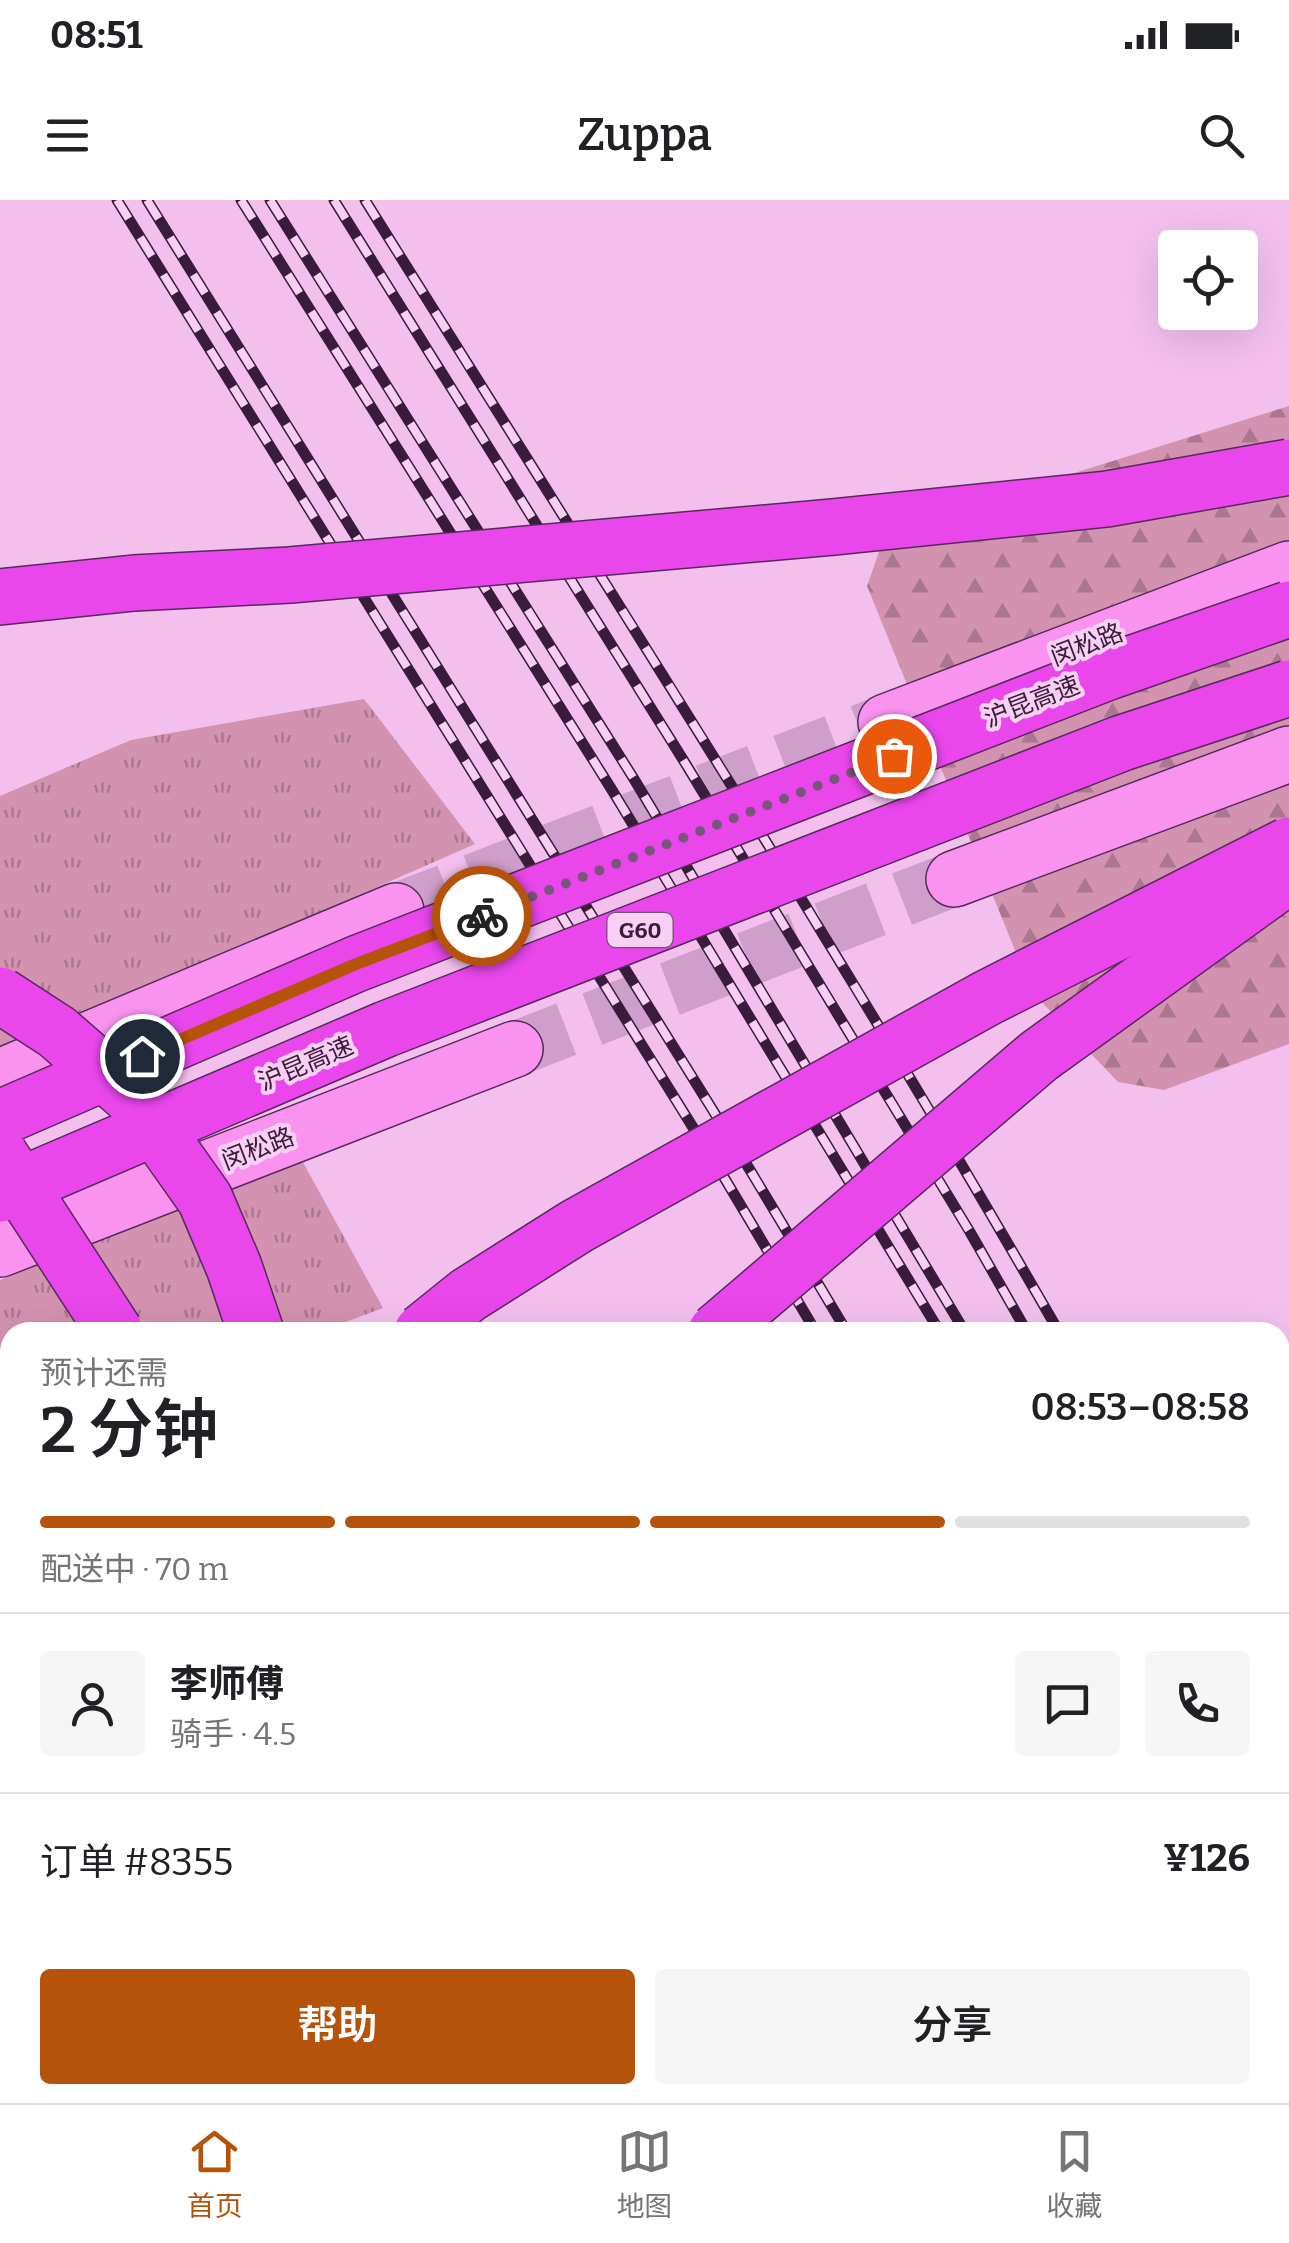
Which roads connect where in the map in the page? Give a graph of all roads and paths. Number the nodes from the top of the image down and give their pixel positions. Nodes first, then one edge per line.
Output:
1 (1289, 467) edge
2 (1289, 569) edge
3 (0, 576) edge
4 (134, 584) junction
5 (0, 597) edge
6 (1289, 609) edge
7 (1289, 688) edge
8 (886, 722) tunnel mouth
9 (1289, 754) edge
10 (1289, 846) edge
11 (1289, 875) edge
12 (954, 878) tunnel mouth
13 (396, 911) tunnel mouth
14 (0, 995) edge
15 (516, 1049) tunnel mouth
16 (0, 1077) edge
17 (0, 1118) edge
18 (0, 1155) edge
19 (0, 1194) edge
20 (0, 1249) edge
21 (109, 1322) edge
22 (253, 1322) edge
23 (434, 1322) edge
24 (728, 1322) edge

1 - 4 highway, bridge
2 - 8 main road, 闵松路
3 - 4 highway
4 - 5 highway
6 - 17 highway, 沪昆高速, bridge
7 - 19 highway, 沪昆高速 / G60, bridge
9 - 12 main road
10 - 23 highway, bridge
11 - 24 highway, bridge
13 - 16 main road
14 - 22 highway, bridge
15 - 20 main road, 闵松路
18 - 21 highway, bridge

